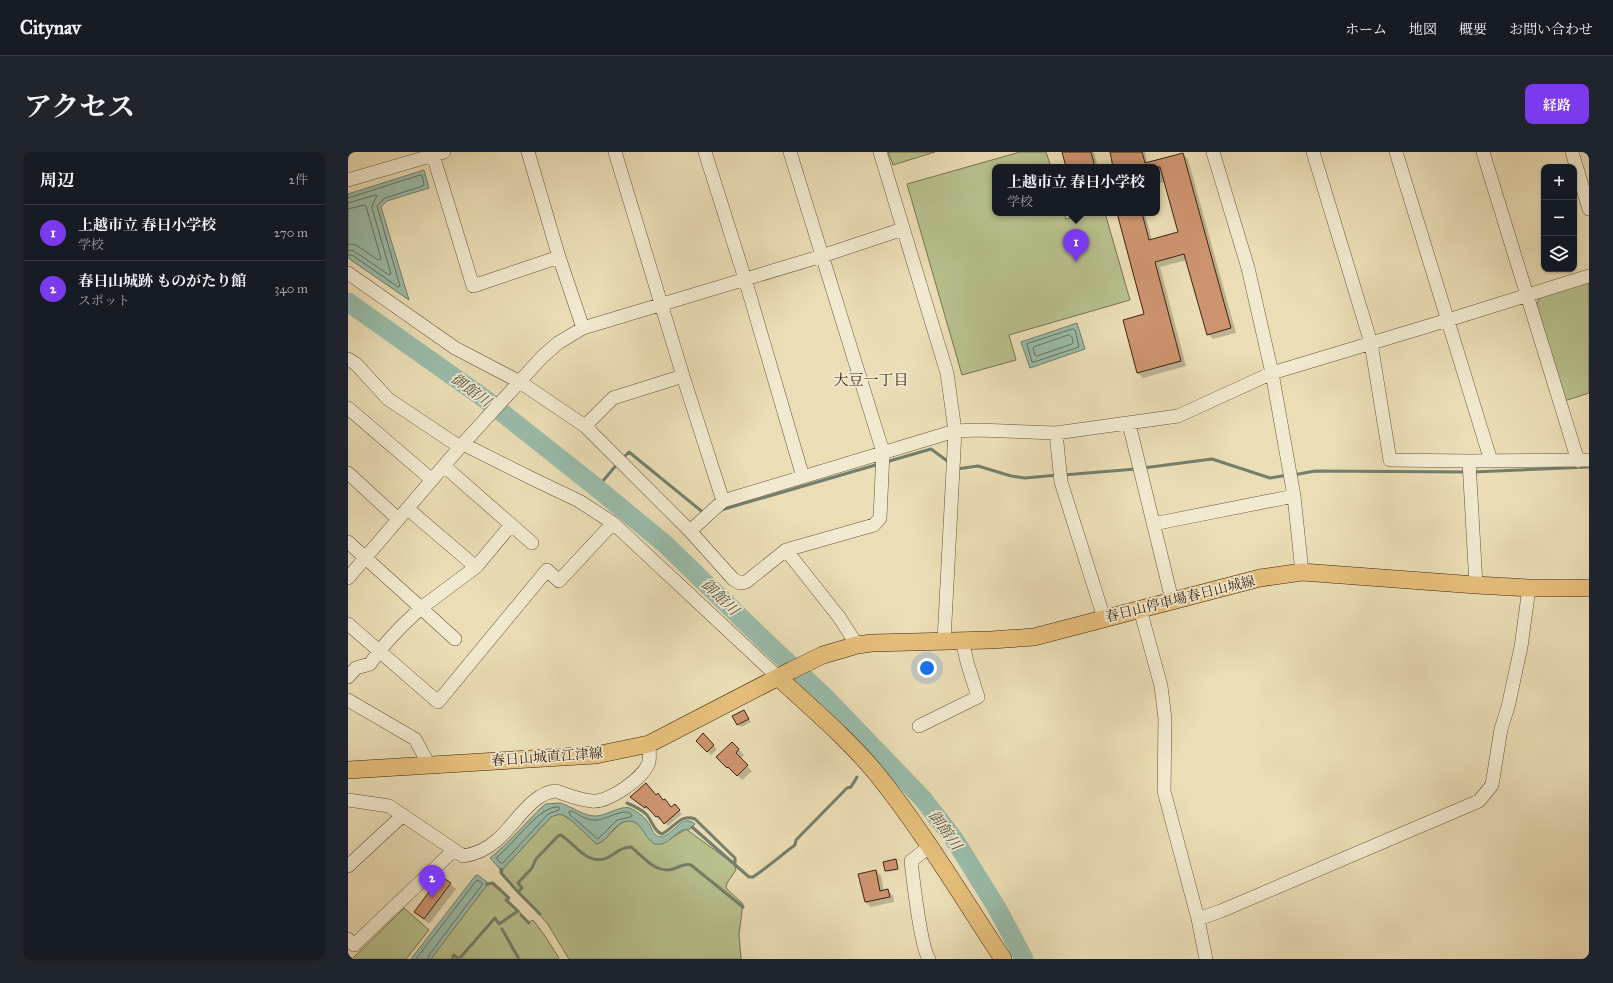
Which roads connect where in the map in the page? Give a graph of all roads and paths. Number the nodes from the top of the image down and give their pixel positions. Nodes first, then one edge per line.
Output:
1 (528, 152) edge
2 (615, 152) edge
3 (705, 152) edge
4 (790, 152) edge
5 (880, 152) edge
6 (1213, 152) edge
7 (1313, 152) edge
8 (1396, 152) edge
9 (1483, 152) edge
10 (1572, 152) edge
11 (437, 153) edge
12 (348, 180) edge
13 (1589, 209) edge
14 (902, 229) junction
15 (822, 256) junction
16 (559, 257) junction
17 (348, 272) edge
18 (1589, 276) edge
19 (745, 279) junction
20 (1527, 295) junction
21 (662, 305) junction
22 (1448, 320) junction
23 (583, 328) junction
24 (1370, 344) junction
25 (348, 359) edge
26 (1272, 372) junction
27 (683, 376) junction
28 (520, 382) junction
29 (349, 411) edge
30 (1129, 424) junction
31 (585, 426) junction
32 (954, 431) junction
33 (1056, 433) junction
34 (462, 445) junction
35 (883, 452) junction
36 (1583, 460) edge
37 (1469, 461) junction
38 (1491, 461) junction
39 (444, 466) junction
40 (348, 473) edge
41 (803, 476) junction
42 (432, 480) junction
43 (1294, 496) junction
44 (723, 501) junction
45 (408, 509) junction
46 (398, 519) junction
47 (613, 523) junction
48 (1154, 524) junction
49 (511, 525) junction
50 (690, 531) junction
51 (348, 542) edge
52 (532, 543) dead end
53 (786, 550) junction
54 (365, 558) junction
55 (476, 567) junction
56 (1302, 572) junction
57 (348, 578) edge
58 (1476, 585) junction
59 (1529, 588) junction
60 (1589, 588) edge
61 (1172, 600) junction
62 (421, 608) junction
63 (1140, 609) junction
64 (1104, 618) junction
65 (348, 624) edge
66 (455, 640) dead end
67 (962, 640) junction
68 (944, 641) junction
69 (857, 645) junction
70 (378, 651) junction
71 (785, 673) junction
72 (348, 677) edge
73 (348, 700) edge
74 (919, 726) dead end
75 (649, 744) junction
76 (429, 765) junction
77 (348, 770) edge
78 (348, 800) edge
79 (403, 815) junction
80 (929, 846) junction
81 (454, 850) junction
82 (348, 866) edge
83 (1198, 919) junction
84 (348, 939) edge
85 (929, 959) edge
86 (1003, 959) edge
87 (1206, 959) edge

1 - 16 street
2 - 21 street
3 - 19 street
4 - 15 street
5 - 14 street
6 - 26 street
7 - 24 street
8 - 22 street
9 - 20 street
10 - 13 street
11 - 12 street
11 - 16 street
14 - 15 street
14 - 32 street
15 - 19 street
15 - 35 street
16 - 23 street
17 - 28 street
18 - 20 street
19 - 21 street
19 - 41 street
20 - 22 street
20 - 36 street
21 - 23 street
21 - 27 street
22 - 24 street
22 - 38 street
23 - 28 street
24 - 26 street
24 - 37 street
25 - 34 street
26 - 30 street
26 - 43 street
27 - 31 street
27 - 44 street
28 - 31 street
28 - 34 street
29 - 42 street
30 - 33 street
30 - 48 street
31 - 50 street
32 - 33 street
32 - 35 street
32 - 68 street
33 - 64 street
34 - 39 street
34 - 47 street
35 - 41 street
35 - 53 street
36 - 38 street
37 - 38 street
37 - 58 street
39 - 42 street
39 - 49 street
40 - 46 street
41 - 44 street
42 - 45 street
43 - 48 street
43 - 56 street
44 - 50 street
45 - 46 street
45 - 55 street
46 - 54 street
47 - 70 street
47 - 71 street
48 - 61 street
49 - 52 street
49 - 55 street
50 - 53 street
51 - 54 street
53 - 69 street
54 - 57 street
54 - 62 street
55 - 62 street
56 - 58 main road, 春日山停車場春日山城線
56 - 61 main road, 春日山停車場春日山城線
58 - 59 main road, 春日山停車場春日山城線
59 - 60 main road, 春日山停車場春日山城線
59 - 83 street
61 - 63 main road, 春日山停車場春日山城線
62 - 66 street
62 - 70 street
63 - 64 main road, 春日山停車場春日山城線
63 - 83 street
64 - 67 main road, 春日山停車場春日山城線
65 - 70 street
67 - 68 main road, 春日山停車場春日山城線
67 - 74 street
68 - 69 main road, 春日山停車場春日山城線
69 - 71 main road, 春日山停車場春日山城線
70 - 72 street
71 - 75 main road, 春日山城直江津線
71 - 80 main road
73 - 76 street
75 - 76 main road, 春日山城直江津線
75 - 81 street
76 - 77 main road, 春日山城直江津線
78 - 79 street
79 - 81 street
79 - 82 street
80 - 85 street
80 - 86 main road
81 - 84 street
83 - 87 street

